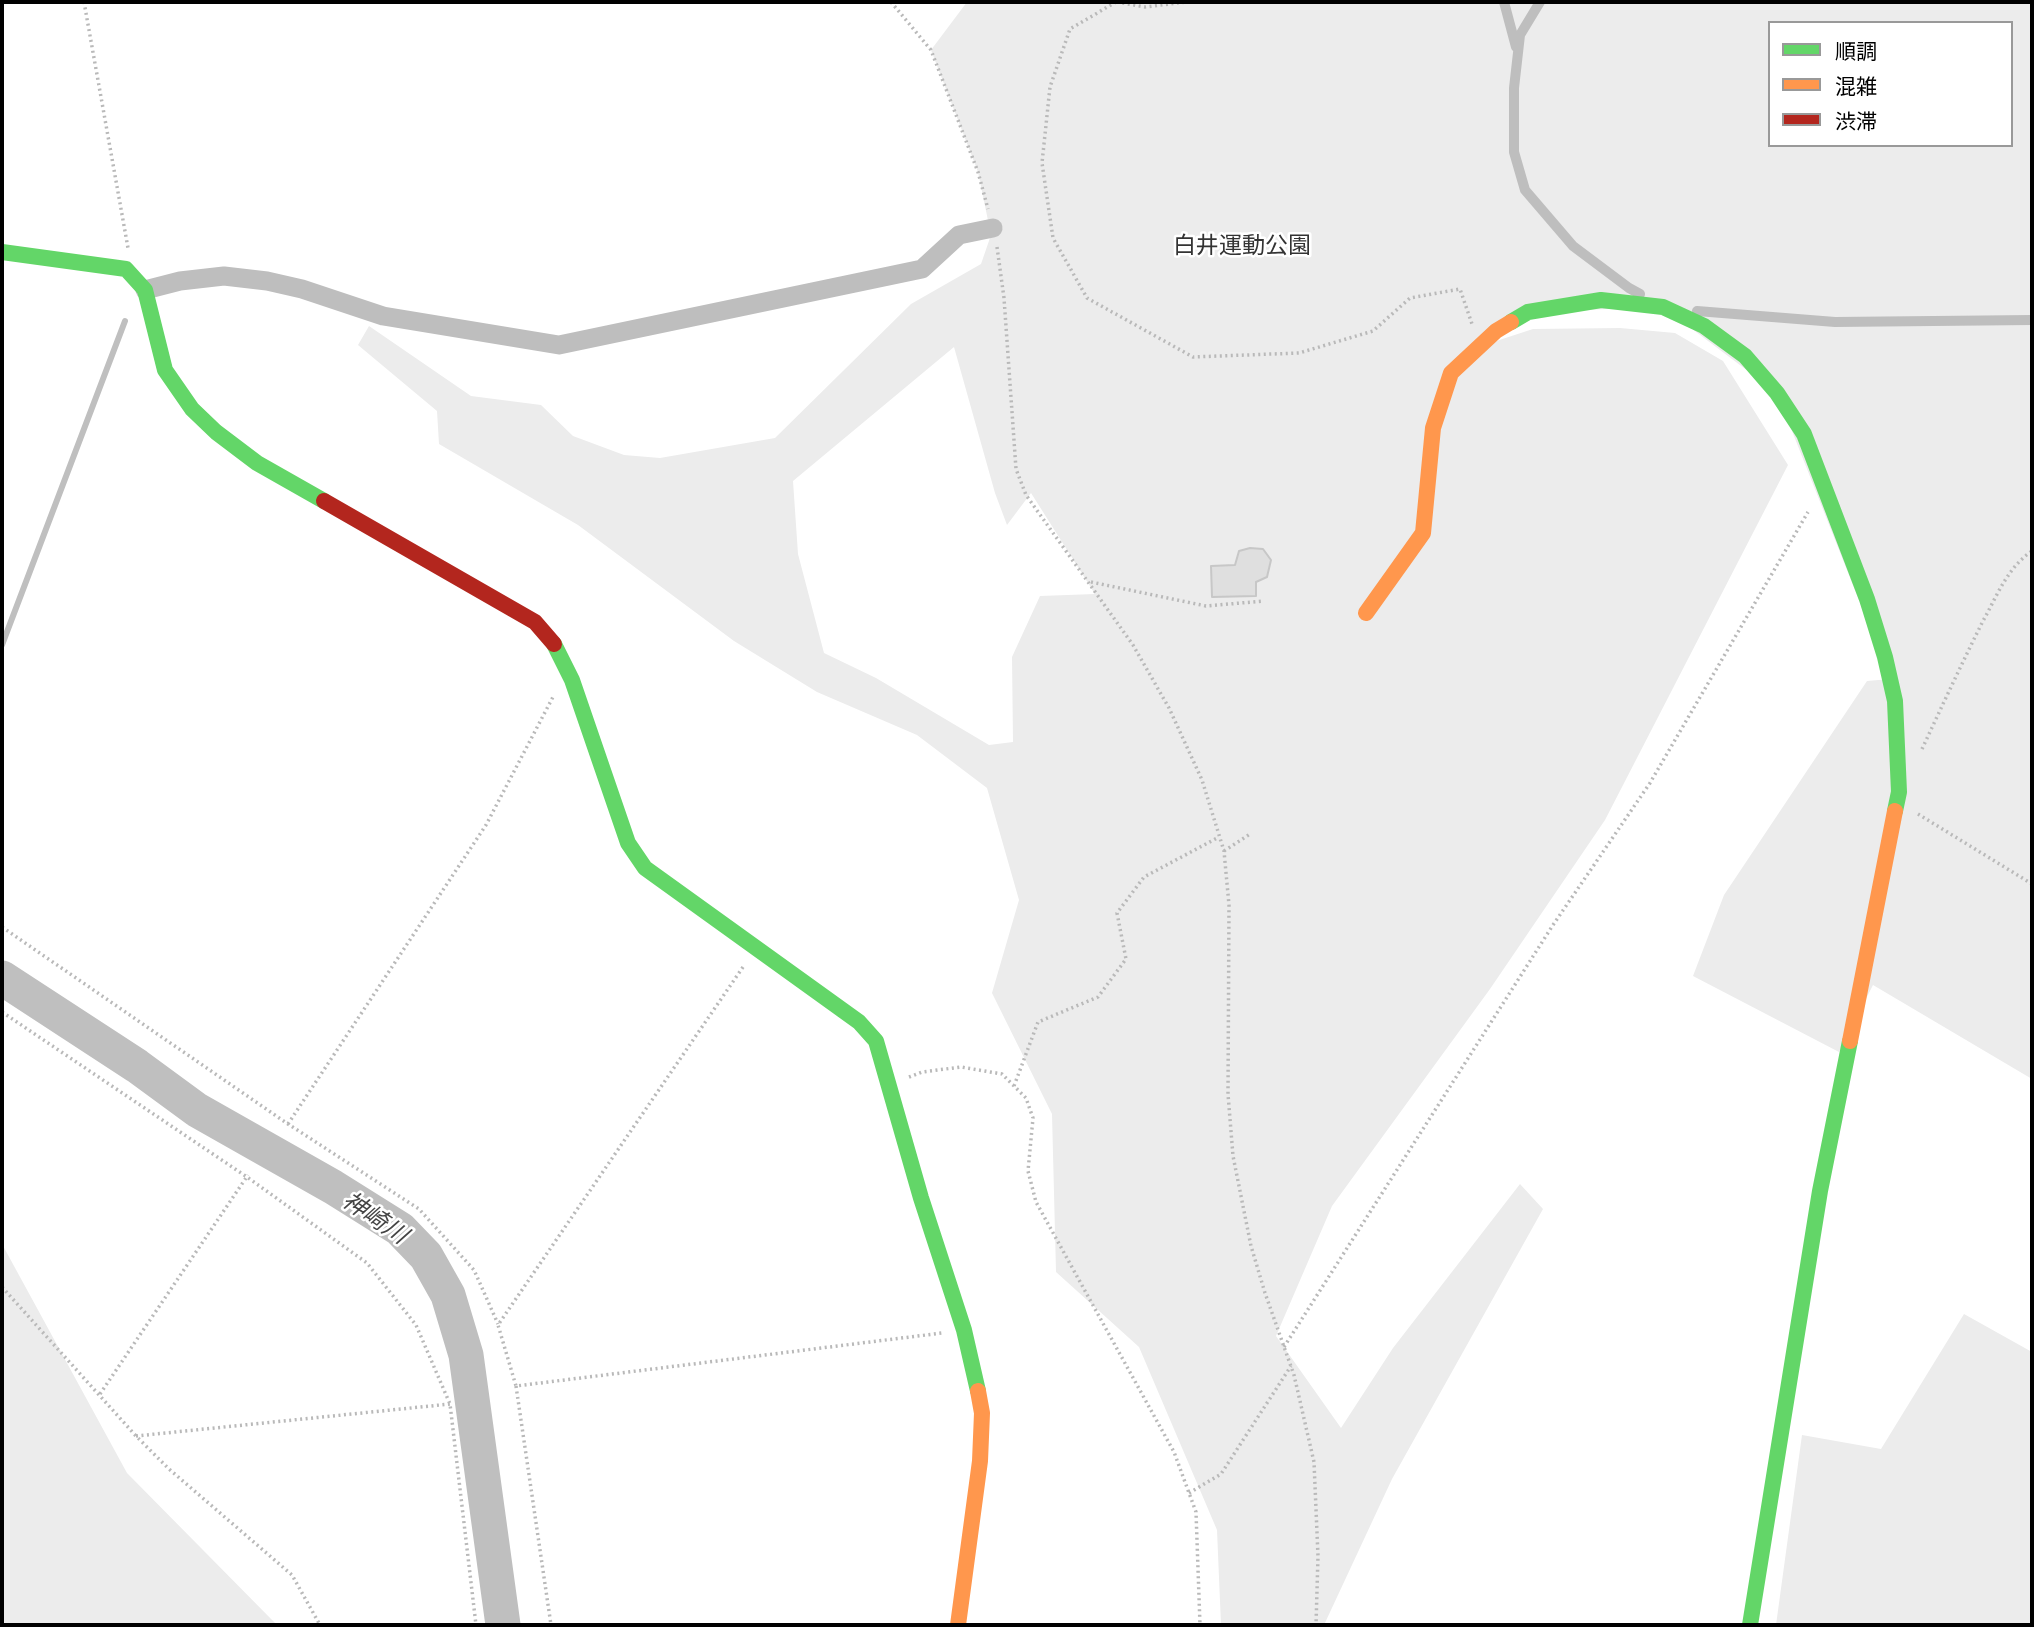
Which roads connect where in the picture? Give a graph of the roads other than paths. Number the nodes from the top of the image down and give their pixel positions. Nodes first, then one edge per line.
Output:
1 (1504, 2) edge
2 (1540, 2) edge
3 (1518, 54) junction
4 (993, 228) road end
5 (2, 252) edge
6 (145, 290) junction
7 (1663, 307) junction
8 (2032, 320) edge
9 (1366, 613) dead end
10 (958, 1625) edge
11 (1750, 1625) edge

1 - 3 lane
2 - 3 lane
3 - 7 lane
4 - 6 street
5 - 6 street
6 - 10 street
7 - 8 lane
7 - 9 street
7 - 11 street

